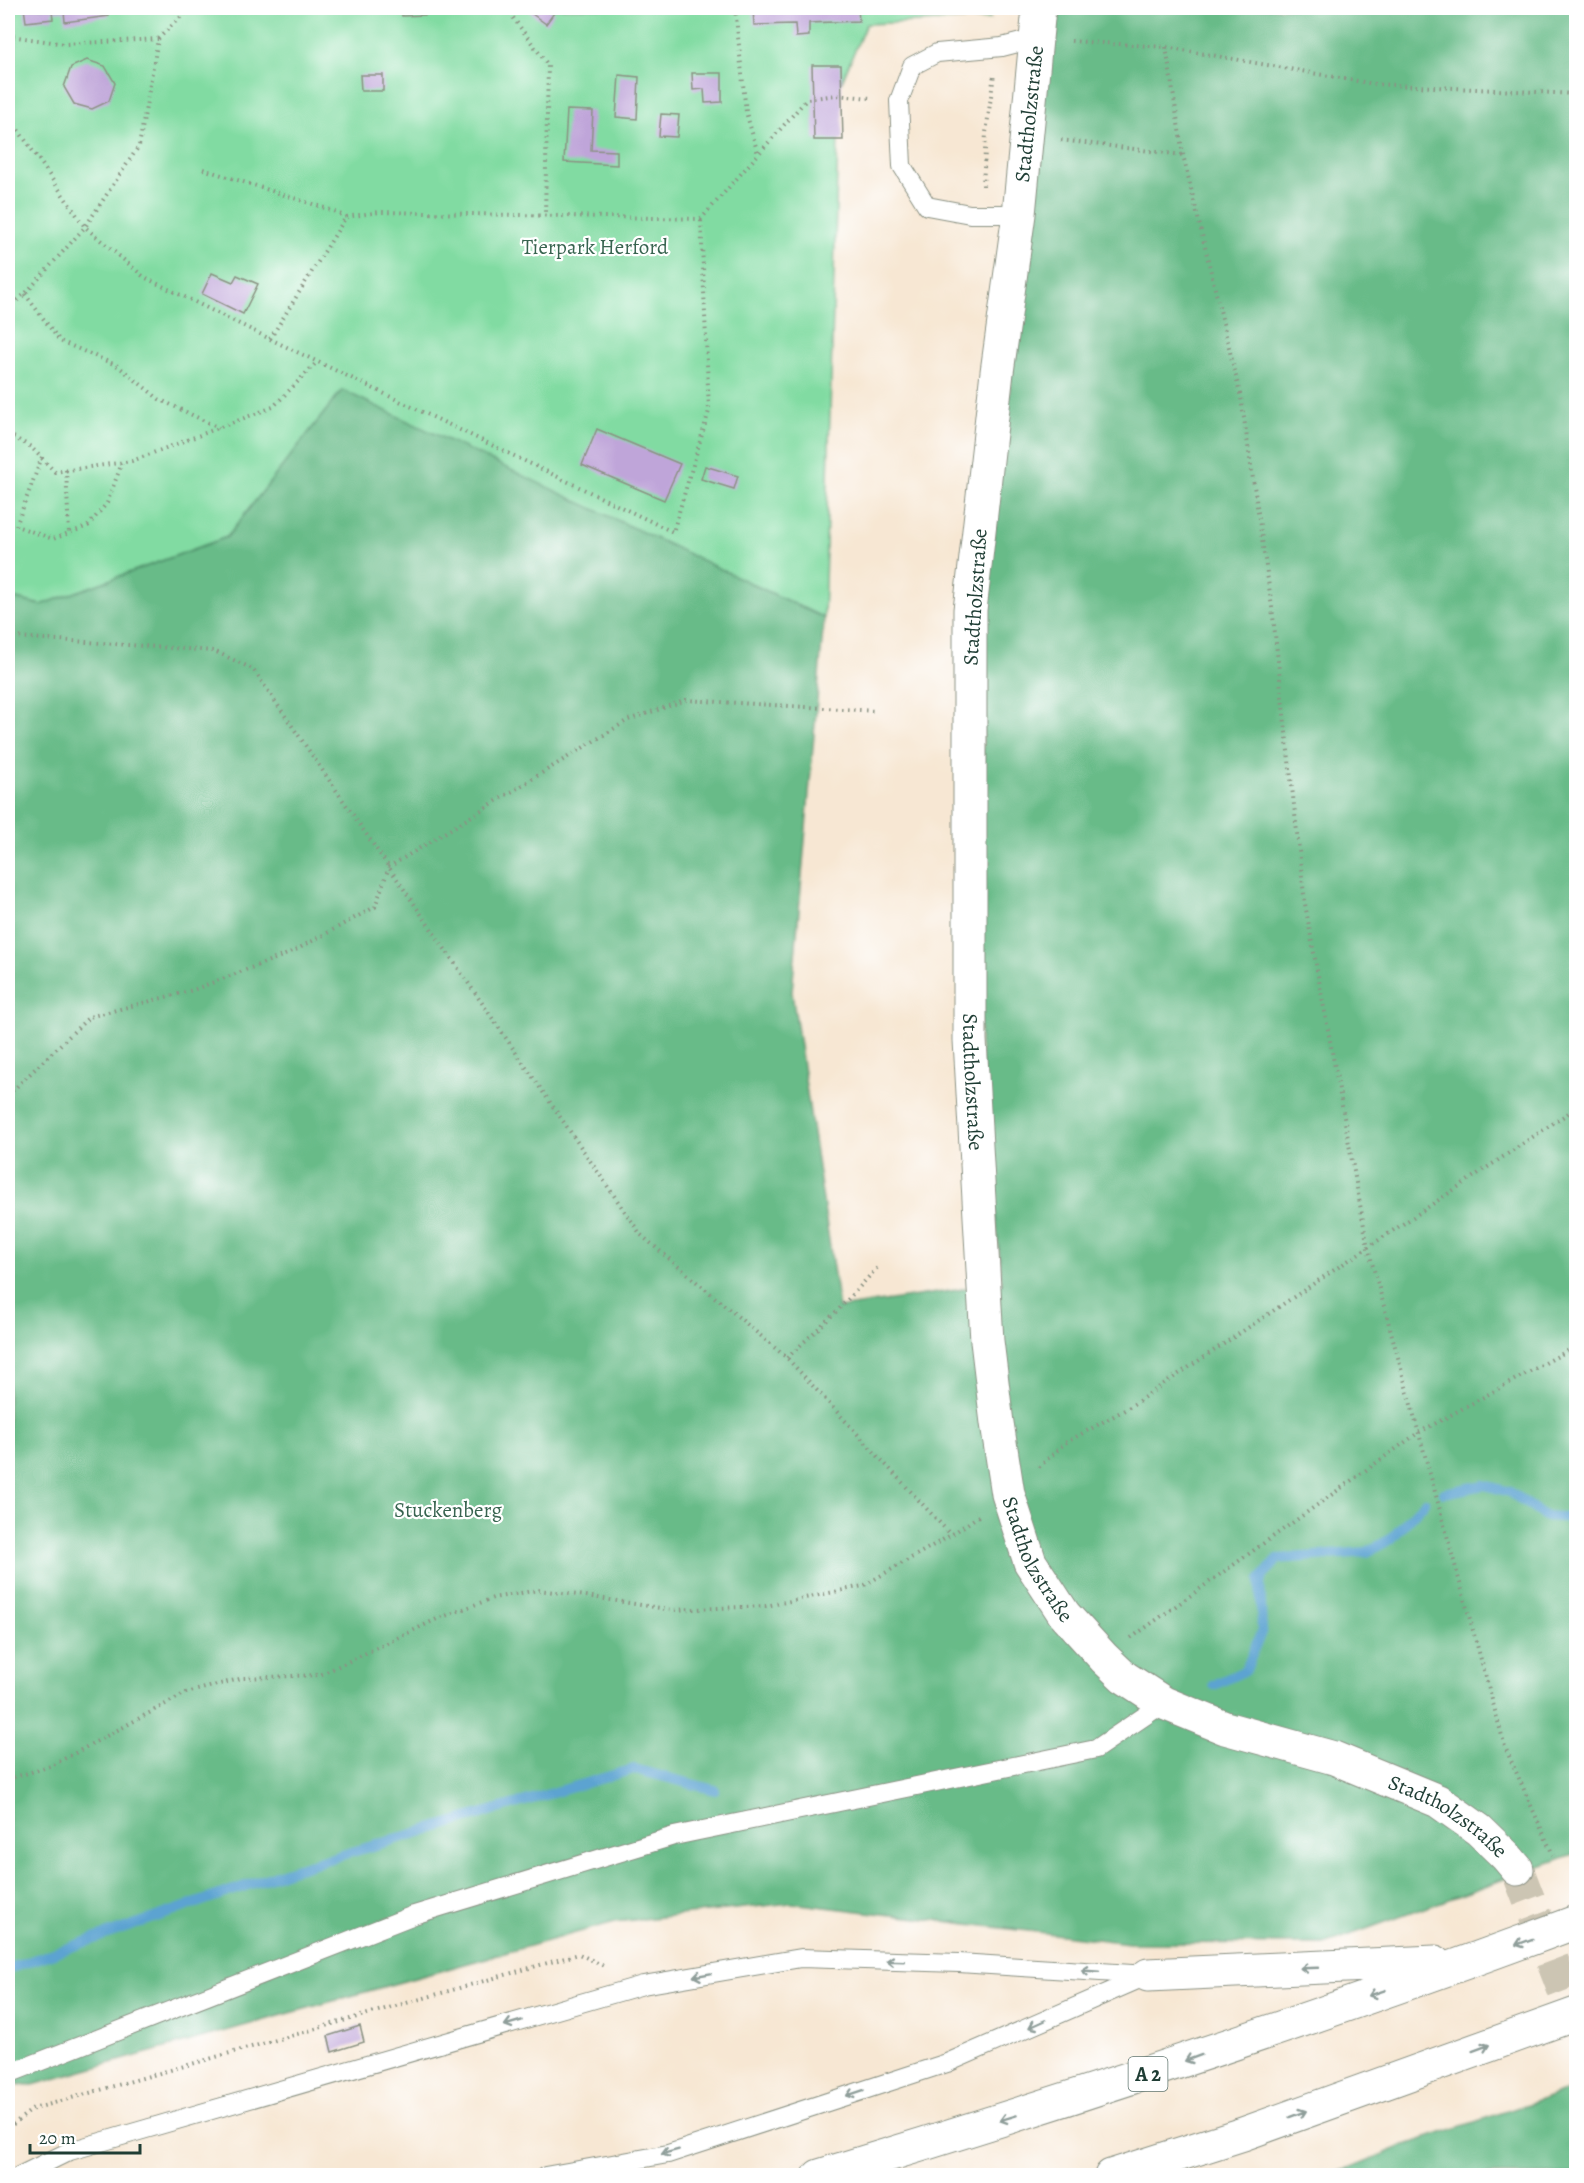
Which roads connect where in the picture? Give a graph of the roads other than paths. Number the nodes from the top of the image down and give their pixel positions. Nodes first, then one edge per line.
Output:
1 (1038, 23) edge
2 (1019, 214) junction
3 (1164, 1703) junction
4 (1517, 1869) tunnel mouth
5 (1576, 1922) edge
6 (1473, 1961) junction
7 (1148, 1975) junction
8 (1576, 2014) edge
9 (8, 2073) edge
10 (1243, 2134) junction
11 (19, 2175) edge
12 (545, 2175) edge
13 (819, 2175) edge
14 (1111, 2175) edge
15 (1179, 2175) edge

1 - 2 main road, Stadtholzstraße
1 - 2 lane
2 - 3 main road, Stadtholzstraße
3 - 4 main road, Stadtholzstraße
3 - 9 lane
5 -> 6 main road, A 2
6 -> 7 main road
6 -> 13 main road, A 2
7 -> 11 lane
7 -> 12 lane
10 -> 8 main road
10 - 14 main road
10 - 15 main road

